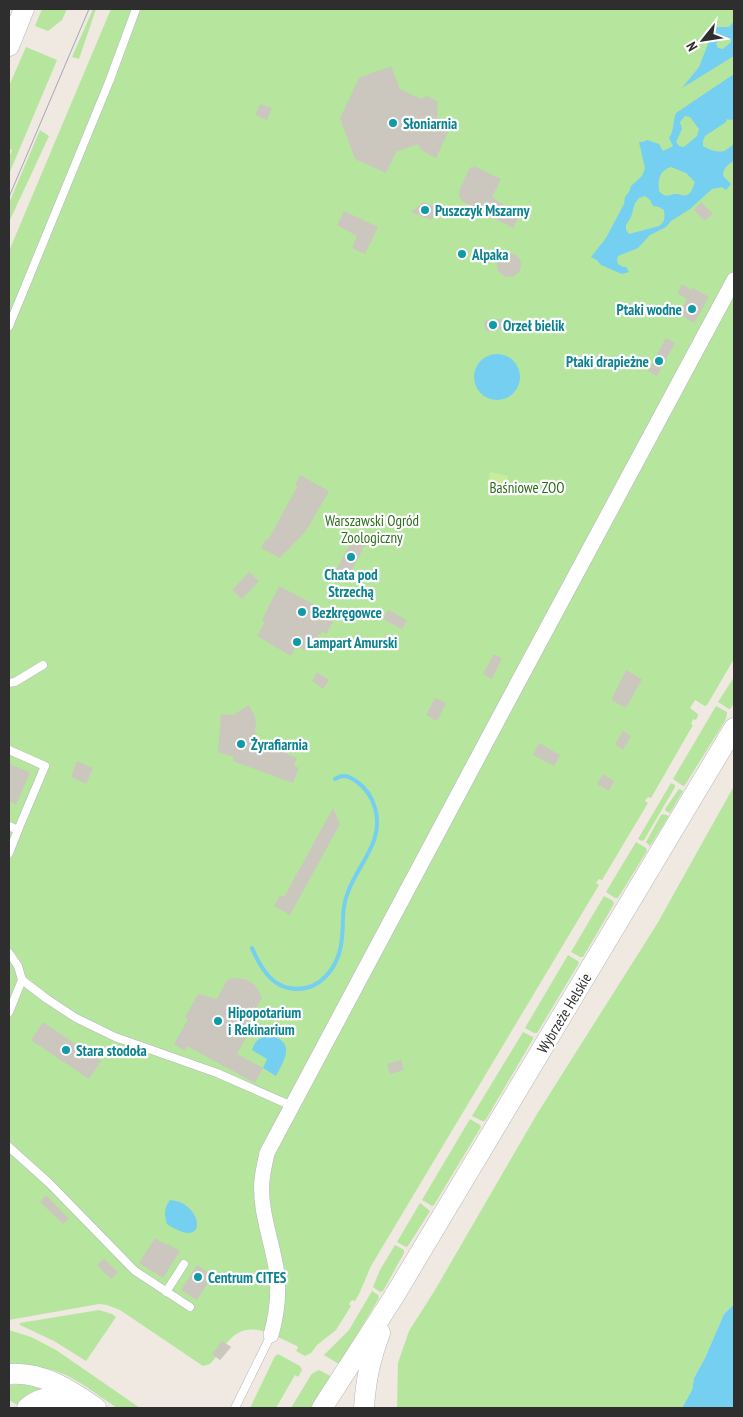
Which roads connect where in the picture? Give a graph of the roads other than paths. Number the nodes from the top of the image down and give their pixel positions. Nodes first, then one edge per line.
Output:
1 (24, 9) edge
2 (136, 9) edge
3 (9, 46) edge
4 (734, 280) edge
5 (9, 326) edge
6 (43, 665) dead end
7 (9, 683) edge
8 (734, 728) edge
9 (9, 750) edge
10 (9, 826) edge
11 (18, 830) junction
12 (9, 853) edge
13 (9, 953) edge
14 (22, 980) junction
15 (9, 1012) edge
16 (292, 1106) junction
17 (9, 1147) edge
18 (184, 1264) dead end
19 (166, 1292) junction
20 (393, 1298) junction
21 (190, 1307) dead end
22 (271, 1334) joint
23 (9, 1374) edge
24 (324, 1406) edge
25 (27, 1408) edge
26 (77, 1408) edge
27 (96, 1408) edge
28 (235, 1408) edge
29 (359, 1408) edge
30 (364, 1408) edge

1 - 3 main road
2 - 5 lane
4 - 16 street
6 - 7 lane
8 - 20 main road, Wybrzeże Helskie
9 - 11 lane
10 - 11 lane
11 - 12 lane
13 - 14 lane
14 - 15 lane
14 - 16 lane
16 - 22 street
17 - 19 lane
18 - 19 lane
19 - 21 lane
20 - 24 main road, Wybrzeże Helskie
20 - 30 main road, Wybrzeże Helskie
22 - 28 lane
23 - 27 main road
24 - 29 main road
25 - 26 main road

